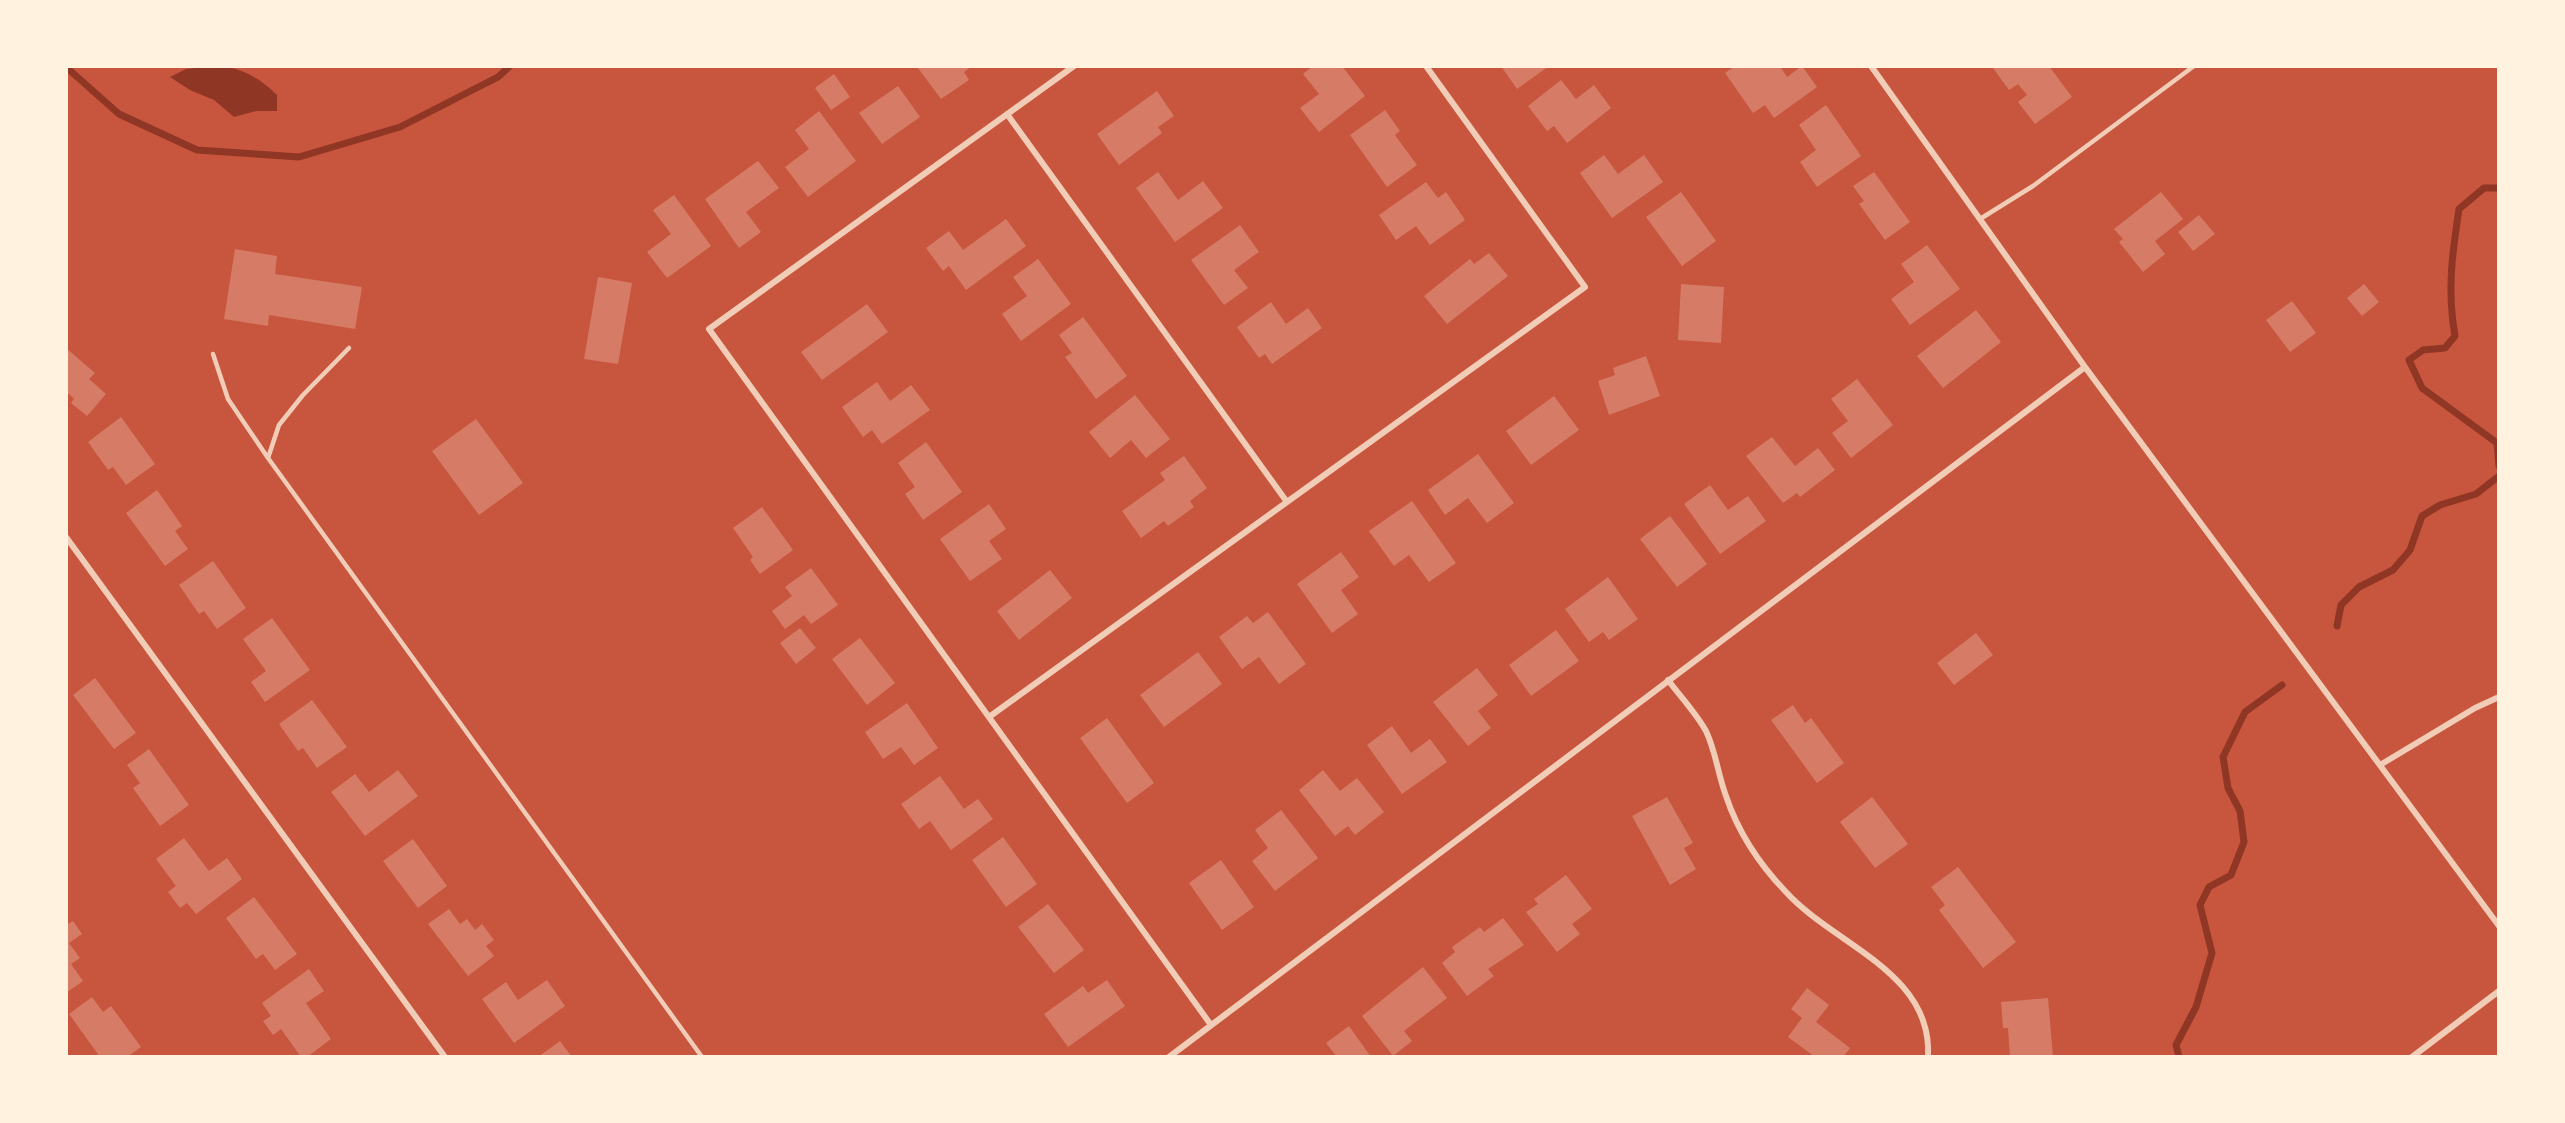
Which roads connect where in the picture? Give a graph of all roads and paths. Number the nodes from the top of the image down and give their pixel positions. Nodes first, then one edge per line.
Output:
1 (1074, 66) edge
2 (1426, 66) edge
3 (1871, 66) edge
4 (2194, 66) edge
5 (1007, 114) junction
6 (1980, 219) junction
7 (349, 348) dead end
8 (213, 354) dead end
9 (2085, 367) junction
10 (268, 458) junction
11 (1287, 502) junction
12 (66, 537) edge
13 (1668, 680) junction
14 (2499, 697) edge
15 (989, 717) junction
16 (2380, 765) junction
17 (2499, 926) edge
18 (2499, 990) edge
19 (1211, 1025) junction
20 (445, 1057) edge
21 (702, 1057) edge
22 (1169, 1057) edge
23 (1928, 1057) edge
24 (2412, 1057) edge

1 - 5 street
2 - 11 street
3 - 6 street
4 - 6 lane
5 - 11 street
5 - 15 street
6 - 9 street
7 - 10 lane
8 - 10 lane
9 - 13 street
9 - 16 street
10 - 21 lane
11 - 15 street
12 - 20 street
13 - 19 street
13 - 23 street
14 - 16 street
15 - 19 street
16 - 17 street
18 - 24 street
19 - 22 street

